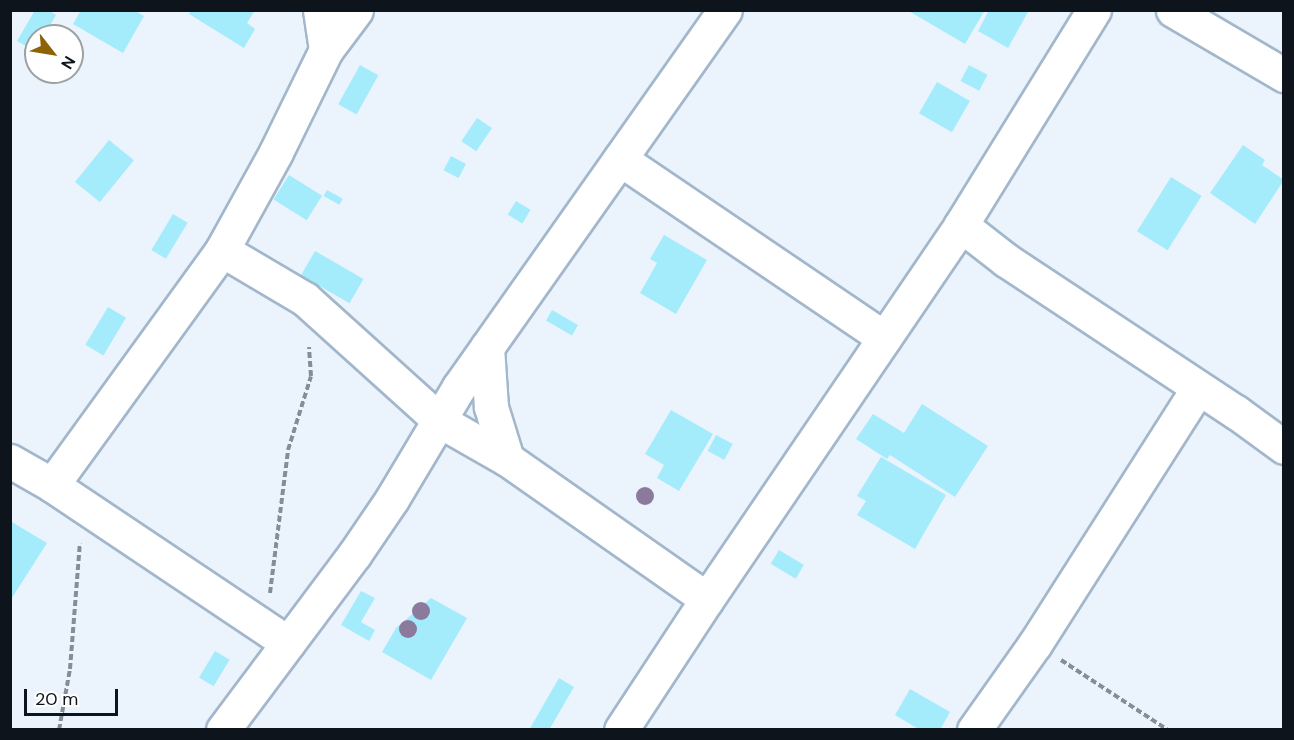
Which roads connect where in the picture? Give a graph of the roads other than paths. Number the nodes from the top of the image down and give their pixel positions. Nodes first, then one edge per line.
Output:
1 (320, 10) edge
2 (356, 10) edge
3 (725, 10) edge
4 (1094, 10) edge
5 (1173, 10) edge
6 (326, 50) junction
7 (1284, 75) edge
8 (620, 159) junction
9 (961, 225) junction
10 (222, 250) junction
11 (884, 338) junction
12 (487, 347) junction
13 (1198, 388) junction
14 (440, 421) junction
15 (1284, 447) edge
16 (507, 459) junction
17 (10, 461) edge
18 (52, 485) junction
19 (707, 599) junction
20 (276, 635) junction
21 (223, 729) edge
22 (621, 729) edge
23 (974, 729) edge

1 - 6 street
2 - 6 street
3 - 8 street
4 - 9 street
5 - 7 street
6 - 10 street
8 - 11 street
8 - 12 street
9 - 11 street
9 - 13 street
10 - 14 street
10 - 18 street
11 - 19 street
12 - 14 street
12 - 16 street
13 - 15 street
13 - 23 street
14 - 16 street
14 - 20 street
16 - 19 street
17 - 18 street
18 - 20 street
19 - 22 street
20 - 21 street

